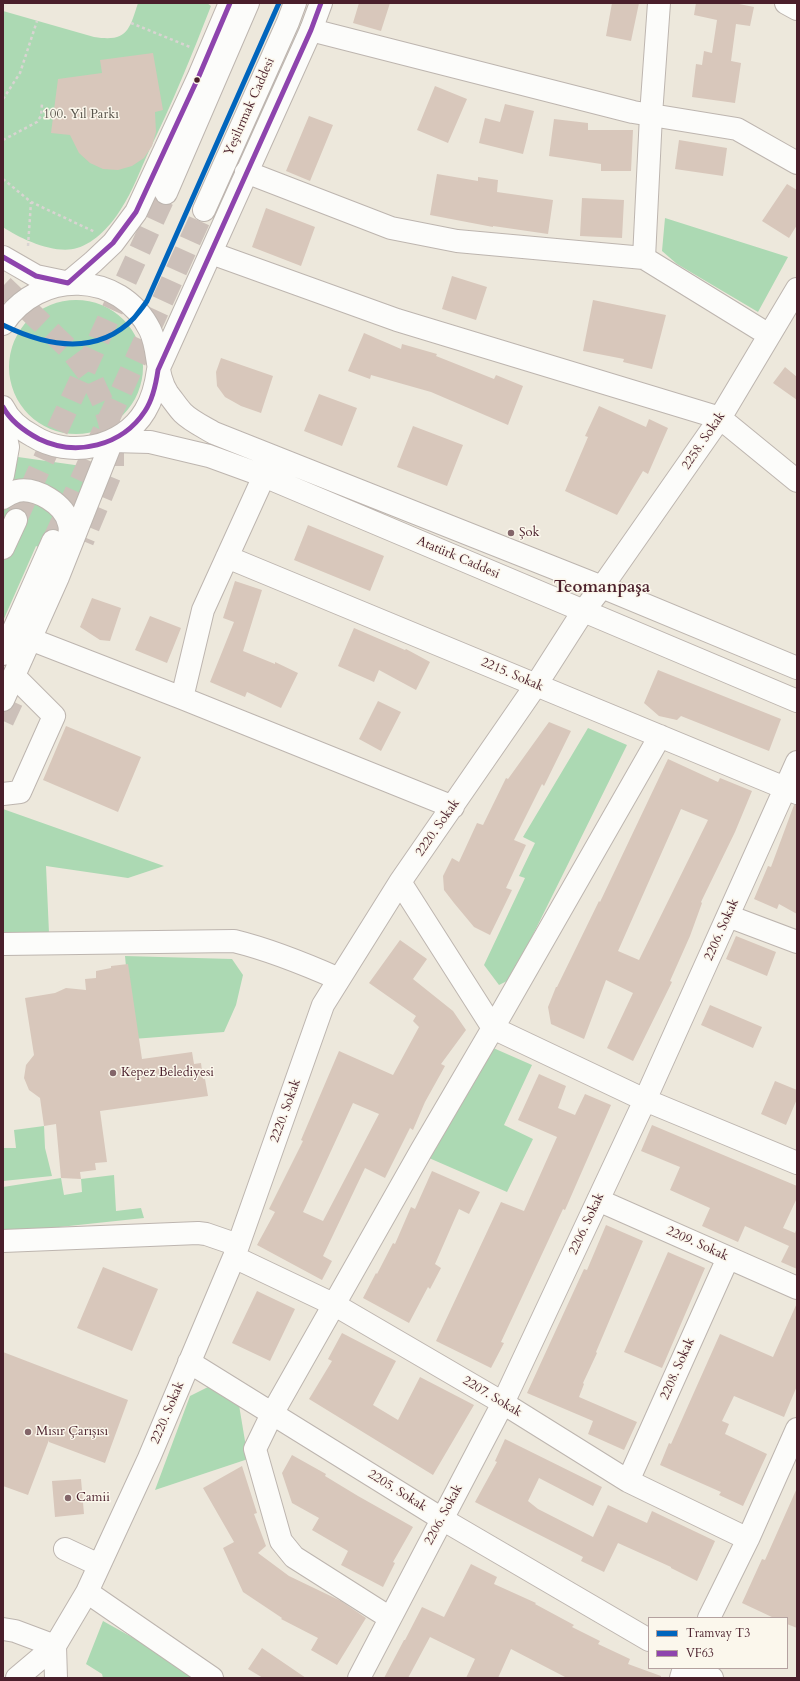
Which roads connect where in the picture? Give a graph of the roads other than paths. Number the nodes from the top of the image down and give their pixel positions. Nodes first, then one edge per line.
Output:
1 (233, 3) edge
2 (295, 3) edge
3 (321, 3) edge
4 (659, 3) edge
5 (786, 3) edge
6 (797, 9) edge
7 (311, 30) junction
8 (650, 115) junction
9 (797, 163) edge
10 (246, 172) junction
11 (166, 193) tunnel mouth
12 (204, 210) tunnel mouth
13 (211, 254) junction
14 (3, 257) edge
15 (644, 258) junction
16 (68, 283) junction
17 (797, 289) edge
18 (3, 324) edge
19 (769, 335) junction
20 (158, 370) junction
21 (3, 407) edge
22 (720, 418) junction
23 (3, 423) edge
24 (112, 440) junction
25 (3, 475) edge
26 (264, 476) junction
27 (797, 481) edge
28 (3, 498) edge
29 (16, 520) tunnel mouth
30 (53, 541) tunnel mouth
31 (3, 548) edge
32 (227, 557) junction
33 (58, 577) junction
34 (602, 587) junction
35 (584, 610) junction
36 (30, 639) junction
37 (3, 654) edge
38 (797, 668) edge
39 (14, 676) junction
40 (536, 685) junction
41 (182, 698) junction
42 (3, 700) edge
43 (797, 701) edge
44 (660, 736) junction
45 (797, 762) edge
46 (791, 790) edge
47 (3, 794) edge
48 (453, 807) junction
49 (400, 882) junction
50 (728, 916) junction
51 (797, 942) edge
52 (3, 944) edge
53 (339, 979) junction
54 (493, 1028) junction
55 (645, 1100) junction
56 (795, 1158) edge
57 (598, 1200) junction
58 (3, 1242) edge
59 (236, 1251) junction
60 (728, 1258) junction
61 (797, 1288) edge
62 (334, 1305) junction
63 (189, 1362) junction
64 (503, 1403) junction
65 (272, 1414) junction
66 (797, 1429) edge
67 (628, 1480) junction
68 (442, 1519) junction
69 (748, 1539) junction
70 (65, 1548) dead end
71 (99, 1565) junction
72 (87, 1592) junction
73 (709, 1617) edge
74 (390, 1618) junction
75 (3, 1629) edge
76 (648, 1639) edge
77 (55, 1646) junction
78 (698, 1669) edge
79 (17, 1678) edge
80 (56, 1678) edge
81 (212, 1678) edge
82 (359, 1678) edge
83 (712, 1678) edge

1 - 11 street
1 - 16 street
2 - 12 street, Yeşilırmak Caddesi
3 - 7 street
4 - 8 street
5 - 6 street
7 - 8 street
7 - 10 street
8 - 9 street
8 - 15 street
10 - 13 street
10 - 15 street
13 - 20 street
13 - 22 street
14 - 16 street
15 - 19 street
16 - 18 street
16 - 20 street
17 - 19 street, 2258. Sokak
19 - 22 street, 2258. Sokak
20 - 24 street
20 - 34 street, Atatürk Caddesi
21 - 24 street
22 - 27 street
22 - 34 street, 2258. Sokak
23 - 25 street
24 - 26 street, Atatürk Caddesi
24 - 33 street
26 - 32 street
26 - 35 street, Atatürk Caddesi
28 - 33 street
29 - 31 street
30 - 37 street
32 - 40 street, 2215. Sokak
32 - 41 street
33 - 36 street
34 - 35 street, 2220. Sokak
34 - 38 street, Atatürk Caddesi
35 - 40 street, 2220. Sokak
35 - 43 street, Atatürk Caddesi
36 - 39 street
36 - 41 street
39 - 42 street
39 - 47 street
40 - 44 street, 2215. Sokak
40 - 48 street, 2220. Sokak
41 - 48 street
44 - 46 street, 2215. Sokak
44 - 54 street
45 - 46 street, 2206. Sokak
46 - 50 street, 2206. Sokak
48 - 49 street, 2220. Sokak
49 - 53 street, 2220. Sokak
49 - 54 street
50 - 51 street
50 - 55 street, 2206. Sokak
52 - 53 street
53 - 59 street, 2220. Sokak
54 - 55 street
54 - 62 street
55 - 56 street
55 - 57 street, 2206. Sokak
57 - 60 street, 2209. Sokak
57 - 64 street, 2206. Sokak
58 - 59 street, 2207. Sokak
59 - 62 street, 2207. Sokak
59 - 63 street, 2220. Sokak
60 - 61 street, 2209. Sokak
60 - 67 street, 2208. Sokak
62 - 64 street, 2207. Sokak
62 - 65 street
63 - 65 street, 2205. Sokak
63 - 71 street, 2220. Sokak
64 - 67 street, 2207. Sokak
64 - 68 street, 2206. Sokak
65 - 68 street, 2205. Sokak
65 - 74 street
66 - 69 street
67 - 69 street, 2207. Sokak
68 - 74 street, 2206. Sokak
68 - 76 street, 2205. Sokak
69 - 73 street
70 - 71 street
71 - 72 street, 2220. Sokak
72 - 77 street, 2220. Sokak
72 - 81 street
74 - 82 street, 2206. Sokak
75 - 77 street
77 - 79 street
77 - 80 street
78 - 83 street

